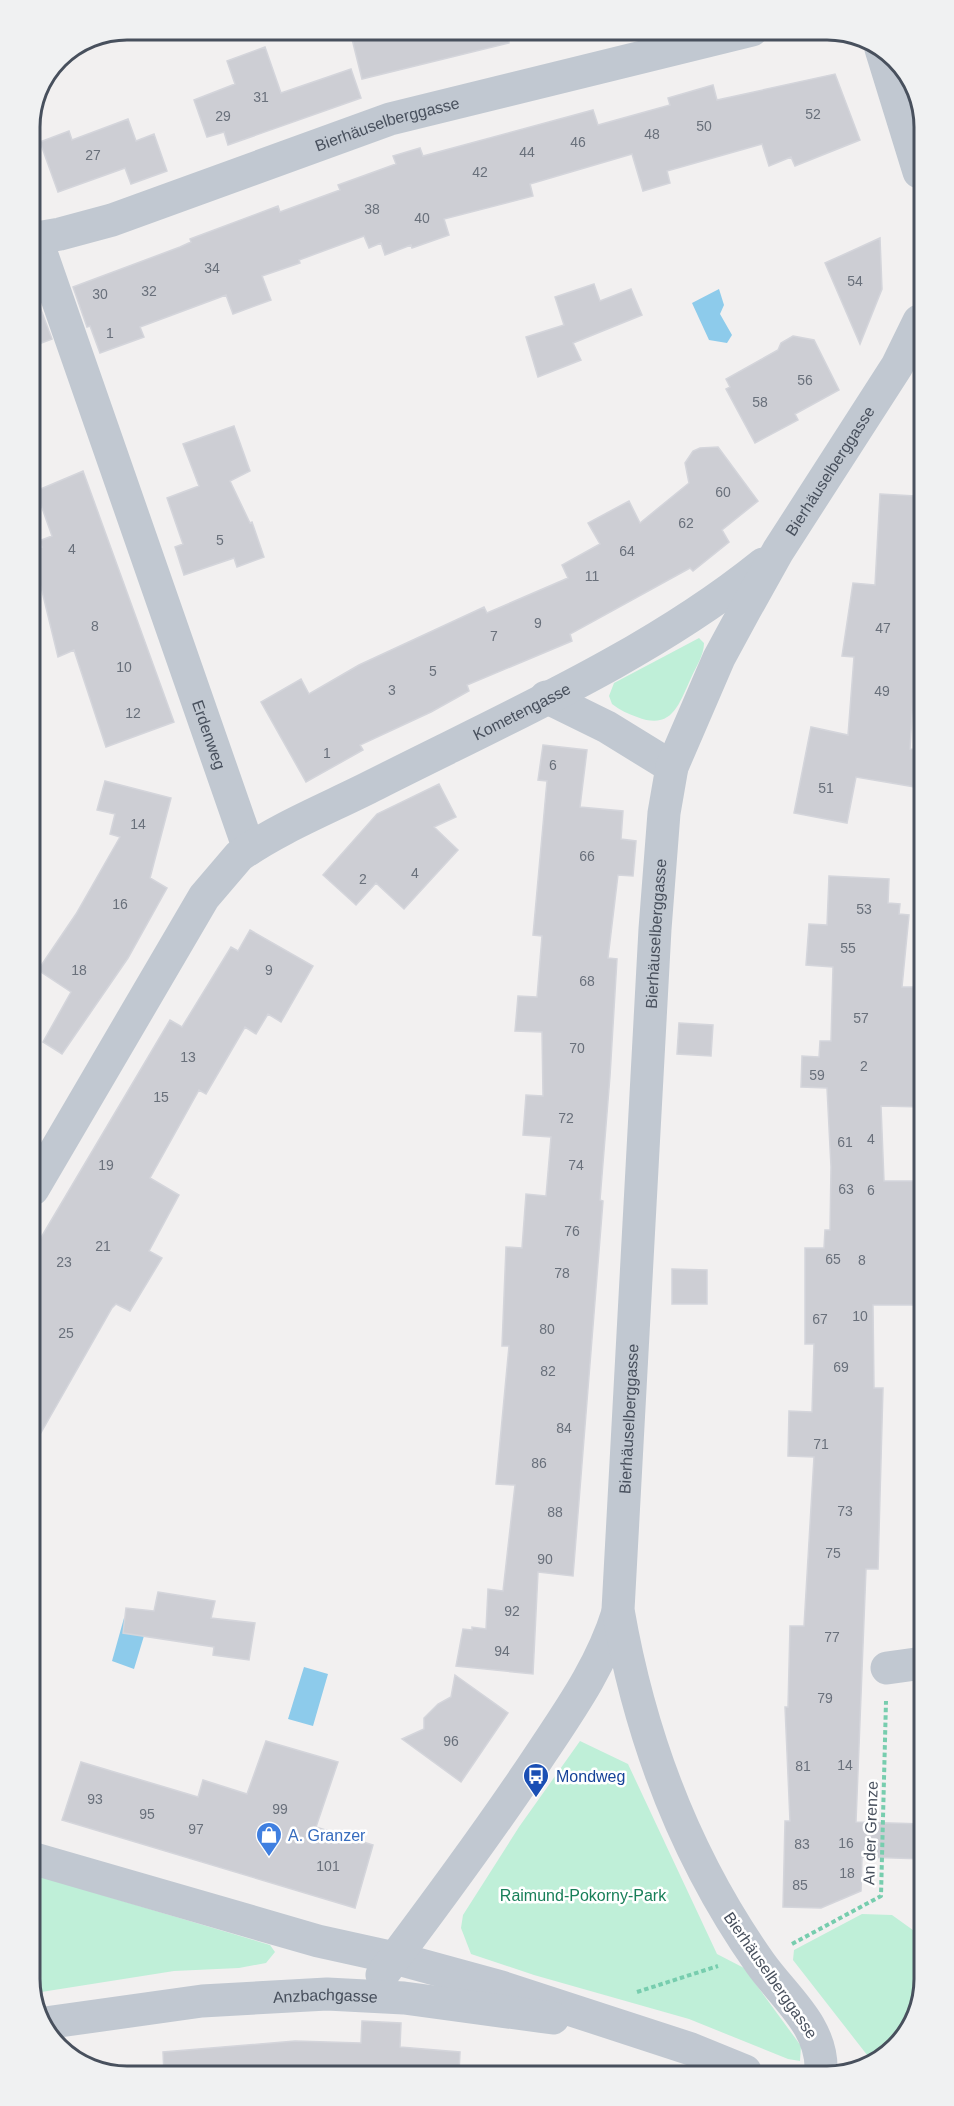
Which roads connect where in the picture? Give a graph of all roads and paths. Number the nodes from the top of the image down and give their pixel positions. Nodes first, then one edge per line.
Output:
1 (708, 41) edge
2 (887, 65) edge
3 (914, 135) edge
4 (41, 237) edge
5 (41, 261) edge
6 (914, 331) edge
7 (778, 551) junction
8 (546, 697) junction
9 (672, 767) junction
10 (249, 849) junction
11 (40, 1176) edge
12 (618, 1610) junction
13 (914, 1665) edge
14 (887, 1668) joint
15 (40, 1860) edge
16 (395, 1958) junction
17 (759, 1962) junction
18 (367, 1994) junction
19 (630, 1994) dead end
20 (52, 2022) edge
21 (605, 2023) junction
22 (731, 2066) edge
23 (821, 2066) edge

1 - 4 street, Bierhäuselberggasse
2 - 3 street
5 - 10 street, Erdenweg
6 - 7 street, Bierhäuselberggasse
7 - 8 street, Kometengasse
7 - 9 street, Bierhäuselberggasse
8 - 9 street
8 - 10 street, Kometengasse
9 - 12 street, Bierhäuselberggasse
10 - 11 street
12 - 16 street, Bierhäuselberggasse
12 - 17 street, Bierhäuselberggasse
13 - 14 street
14 - 17 path, An der Grenze
15 - 16 street
16 - 18 street, Bierhäuselberggasse
16 - 21 street, Anzbachgasse
17 - 19 path
17 - 23 street, Bierhäuselberggasse
18 - 20 street, Anzbachgasse
18 - 21 street, Anzbachgasse
21 - 22 street, Anzbachgasse

